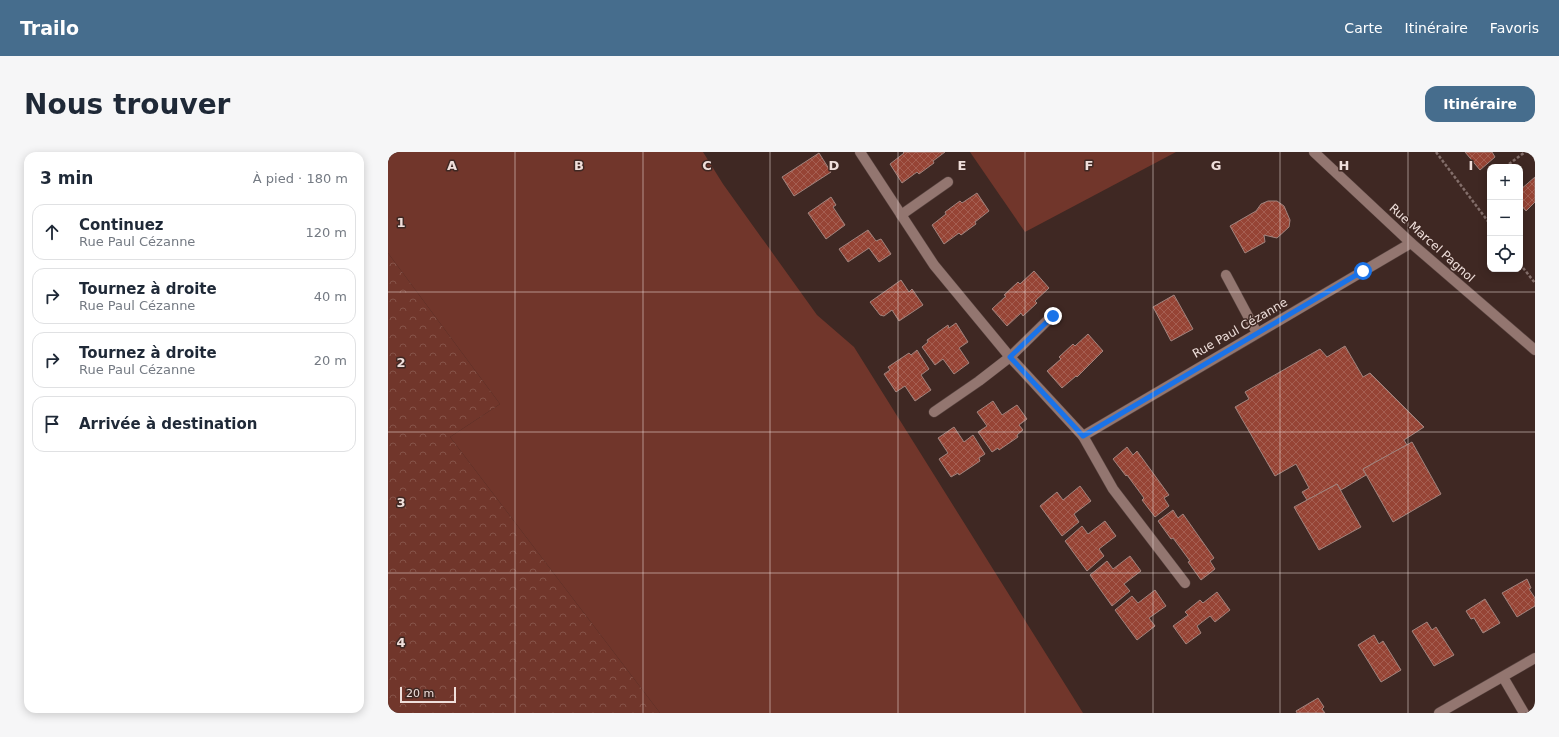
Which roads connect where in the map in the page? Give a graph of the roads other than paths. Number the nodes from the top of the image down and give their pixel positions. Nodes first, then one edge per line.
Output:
1 (860, 152) edge
2 (1314, 152) edge
3 (948, 182) dead end
4 (901, 214) junction
5 (1412, 243) junction
6 (1226, 275) dead end
7 (1053, 316) dead end
8 (1257, 333) junction
9 (1535, 350) edge
10 (1010, 357) junction
11 (934, 412) dead end
12 (1083, 436) junction
13 (1185, 583) dead end
14 (1535, 658) edge
15 (1503, 677) junction
16 (1440, 713) edge
17 (1524, 713) edge

1 - 4 street
2 - 5 street, Rue Marcel Pagnol
3 - 4 street
4 - 10 street
5 - 8 street, Rue Paul Cézanne
5 - 9 street, Rue Marcel Pagnol
6 - 8 street
7 - 10 street
8 - 12 street, Rue Paul Cézanne
10 - 11 street
10 - 12 street
12 - 13 street
14 - 15 street
15 - 16 street
15 - 17 street

